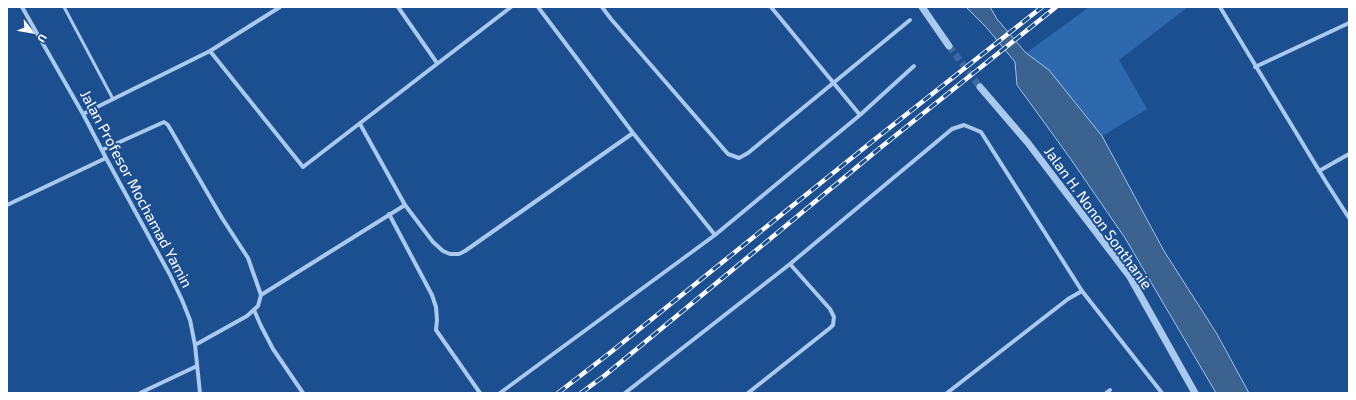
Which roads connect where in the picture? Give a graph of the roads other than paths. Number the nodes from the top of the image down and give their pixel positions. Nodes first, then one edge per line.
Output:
1 (22, 7) edge
2 (64, 7) edge
3 (280, 7) edge
4 (398, 7) edge
5 (511, 7) edge
6 (538, 7) edge
7 (602, 7) edge
8 (771, 7) edge
9 (922, 7) edge
10 (1220, 7) edge
11 (910, 20) dead end
12 (1349, 23) edge
13 (949, 46) tunnel mouth
14 (210, 51) junction
15 (437, 63) junction
16 (914, 66) dead end
17 (1256, 67) junction
18 (833, 83) junction
19 (980, 87) tunnel mouth
20 (114, 99) junction
21 (83, 114) junction
22 (860, 115) junction
23 (360, 124) junction
24 (633, 133) junction
25 (102, 150) junction
26 (1349, 154) edge
27 (106, 158) junction
28 (1319, 171) junction
29 (7, 205) edge
30 (405, 205) junction
31 (389, 214) junction
32 (1349, 218) edge
33 (715, 235) junction
34 (790, 264) junction
35 (1082, 291) junction
36 (261, 295) junction
37 (254, 310) junction
38 (195, 345) junction
39 (197, 366) junction
40 (140, 393) edge
41 (200, 393) edge
42 (303, 393) edge
43 (480, 393) edge
44 (500, 393) edge
45 (625, 393) edge
46 (748, 393) edge
47 (947, 393) edge
48 (1162, 393) edge
49 (1195, 393) edge

1 - 21 street, Jalan Profesor Mochamad Yamin
2 - 20 lane
3 - 14 street
4 - 15 street
5 - 15 street
6 - 24 street
7 - 18 street
8 - 18 street
9 - 13 street
10 - 17 street
11 - 18 street
12 - 17 street
14 - 20 street
14 - 23 street
15 - 23 street
16 - 22 street
17 - 28 street
18 - 22 street
19 - 49 street, Jalan H. Nonon Sonthanie
20 - 21 street
21 - 25 street, Jalan Profesor Mochamad Yamin
22 - 33 street
23 - 30 street
24 - 30 street
24 - 33 street
25 - 27 street, Jalan Profesor Mochamad Yamin
25 - 36 street
26 - 28 street
27 - 29 street
27 - 38 street, Jalan Profesor Mochamad Yamin
28 - 32 street
30 - 31 street
31 - 36 street
31 - 43 street
33 - 44 street
34 - 35 street
34 - 45 street
34 - 46 street
35 - 47 street
35 - 48 street
36 - 37 street
37 - 38 street
37 - 42 street
38 - 39 street, Jalan Profesor Mochamad Yamin
39 - 40 street
39 - 41 street, Jalan Profesor Mochamad Yamin

